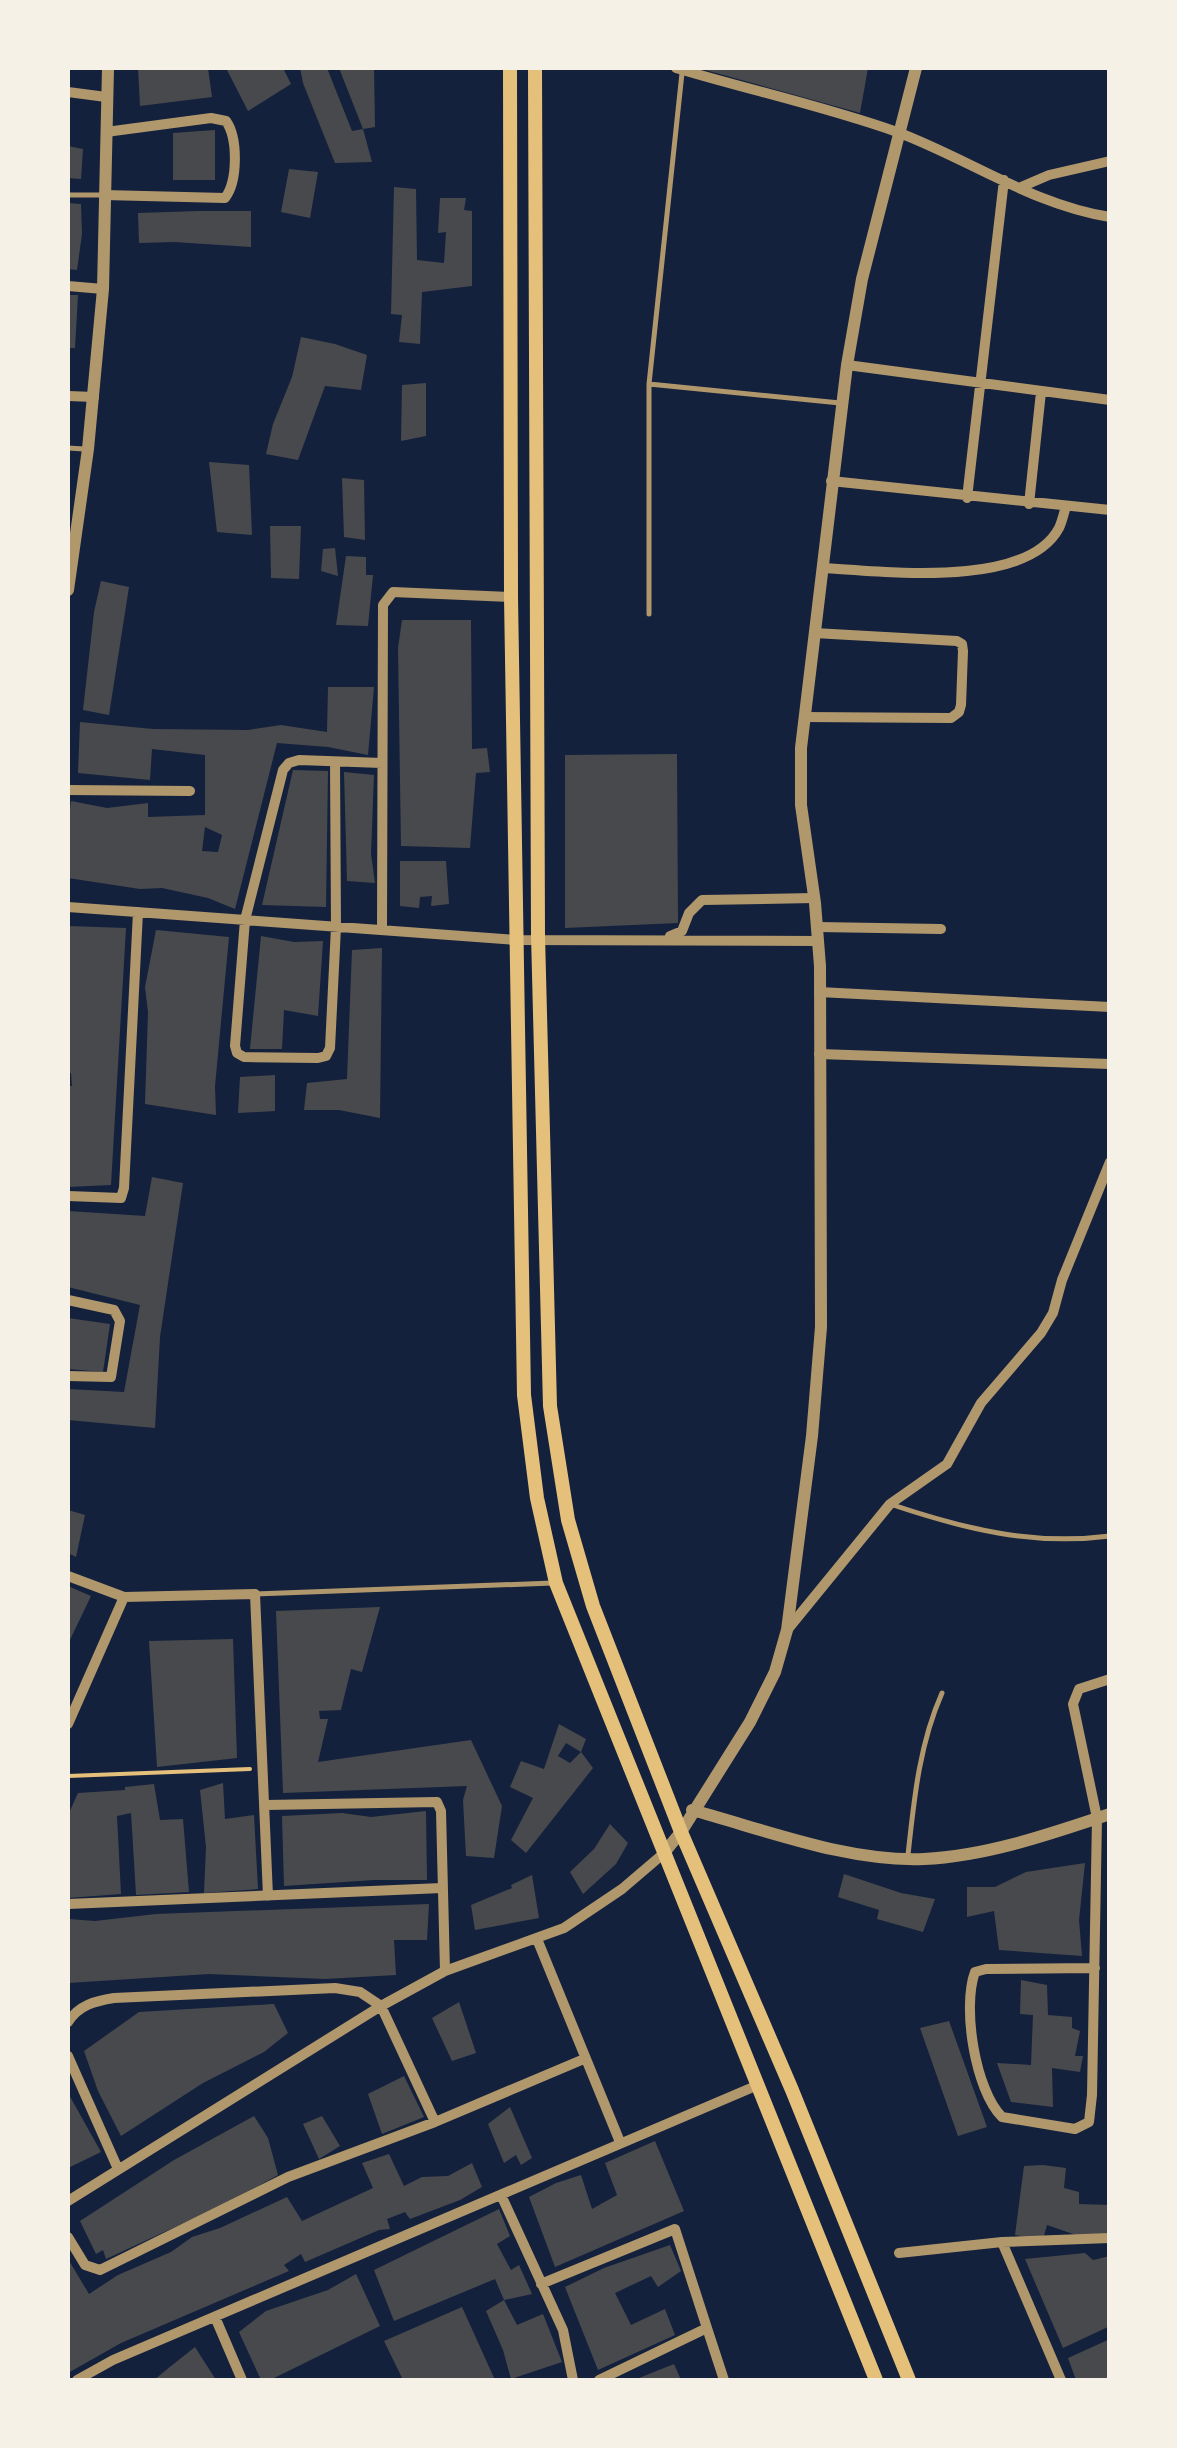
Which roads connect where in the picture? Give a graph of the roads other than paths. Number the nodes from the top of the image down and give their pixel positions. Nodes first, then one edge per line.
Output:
1 (108, 68) edge
2 (510, 68) edge
3 (535, 68) edge
4 (679, 68) edge
5 (916, 68) edge
6 (68, 92) edge
7 (106, 98) junction
8 (106, 132) junction
9 (901, 134) junction
10 (1110, 161) edge
11 (1004, 180) junction
12 (1020, 188) junction
13 (68, 195) edge
14 (104, 196) junction
15 (1110, 217) edge
16 (68, 286) edge
17 (103, 288) junction
18 (846, 365) junction
19 (649, 384) junction
20 (978, 384) junction
21 (1041, 392) junction
22 (68, 396) edge
23 (94, 398) junction
24 (1110, 400) edge
25 (842, 403) junction
26 (68, 448) edge
27 (88, 449) junction
28 (831, 481) junction
29 (967, 498) junction
30 (1029, 504) junction
31 (1066, 506) junction
32 (1110, 510) edge
33 (70, 563) edge
34 (822, 568) junction
35 (68, 590) edge
36 (511, 598) junction
37 (649, 614) dead end
38 (814, 633) junction
39 (804, 717) junction
40 (335, 762) junction
41 (382, 762) junction
42 (68, 790) edge
43 (190, 792) dead end
44 (814, 898) junction
45 (68, 907) edge
46 (138, 912) junction
47 (245, 920) junction
48 (336, 927) junction
49 (382, 930) junction
50 (941, 930) dead end
51 (818, 934) junction
52 (538, 938) junction
53 (516, 940) junction
54 (819, 992) junction
55 (1110, 1006) edge
56 (819, 1054) junction
57 (1110, 1064) edge
58 (1110, 1162) edge
59 (68, 1196) edge
60 (68, 1300) edge
61 (68, 1376) edge
62 (890, 1504) junction
63 (1110, 1536) edge
64 (68, 1576) edge
65 (556, 1583) junction
66 (255, 1594) junction
67 (124, 1597) junction
68 (787, 1630) junction
69 (1110, 1679) edge
70 (942, 1693) dead end
71 (68, 1724) edge
72 (266, 1805) junction
73 (692, 1810) junction
74 (1103, 1816) edge
75 (681, 1832) junction
76 (663, 1854) junction
77 (908, 1858) junction
78 (442, 1888) junction
79 (268, 1896) junction
80 (68, 1904) edge
81 (538, 1940) junction
82 (1094, 1968) junction
83 (445, 1971) junction
84 (381, 2006) junction
85 (68, 2022) edge
86 (68, 2056) edge
87 (584, 2059) junction
88 (758, 2085) junction
89 (435, 2122) junction
90 (620, 2142) junction
91 (118, 2169) junction
92 (500, 2194) junction
93 (68, 2200) edge
94 (68, 2237) edge
95 (1110, 2238) edge
96 (1002, 2242) junction
97 (899, 2254) dead end
98 (542, 2284) junction
99 (215, 2317) junction
100 (707, 2328) junction
101 (77, 2380) edge
102 (242, 2380) edge
103 (573, 2380) edge
104 (599, 2380) edge
105 (724, 2380) edge
106 (876, 2380) edge
107 (909, 2380) edge
108 (1061, 2380) edge

1 - 7 street
2 - 36 main road
3 - 52 main road
4 - 9 street
4 - 19 lane
5 - 9 street
6 - 7 street
7 - 8 street
8 - 14 street
8 - 14 street
9 - 11 street
9 - 18 street
10 - 12 street
11 - 12 street
11 - 20 street
12 - 15 street
13 - 14 lane
14 - 17 street
16 - 17 street
17 - 23 street
18 - 20 street
18 - 25 street
19 - 25 lane
19 - 37 lane
20 - 21 street
20 - 29 street
21 - 24 street
21 - 30 street
22 - 23 street
23 - 27 street
25 - 28 street
26 - 27 lane
27 - 33 street
28 - 29 street
28 - 34 street
29 - 30 street
30 - 31 street
31 - 32 street
31 - 34 street
33 - 35 street
34 - 38 street
36 - 41 street
36 - 53 main road
38 - 39 street
38 - 39 street
39 - 44 street
40 - 41 street
40 - 47 street
40 - 48 street
41 - 49 street
42 - 43 street
44 - 51 street
44 - 52 street
45 - 46 street
46 - 47 street
46 - 59 street
47 - 48 street
47 - 48 street
48 - 49 street
49 - 53 street
50 - 51 street
51 - 52 street
51 - 54 street
52 - 53 street
52 - 75 main road
53 - 65 main road
54 - 55 street
54 - 56 street
56 - 57 street
56 - 68 street
58 - 62 street
60 - 61 street
62 - 63 lane
62 - 68 street
64 - 67 street
65 - 66 lane
65 - 76 main road
66 - 67 street
66 - 72 street
67 - 71 street
68 - 73 street
69 - 74 street
70 - 77 lane
72 - 78 street
72 - 79 street
73 - 75 street
73 - 77 street
74 - 77 street
74 - 82 street
75 - 76 street
75 - 107 main road
76 - 81 street
76 - 88 main road
78 - 79 street
78 - 83 street
79 - 80 street
81 - 83 street
81 - 87 street
82 - 82 street
83 - 84 street
84 - 85 street
84 - 89 street
84 - 91 street
86 - 91 street
87 - 89 street
87 - 90 street
88 - 90 street
88 - 106 main road
89 - 94 street
90 - 92 street
91 - 93 street
92 - 98 street
92 - 99 street
95 - 96 street
96 - 97 street
96 - 108 street
98 - 100 street
98 - 103 street
99 - 101 street
99 - 102 street
100 - 104 street
100 - 105 street

